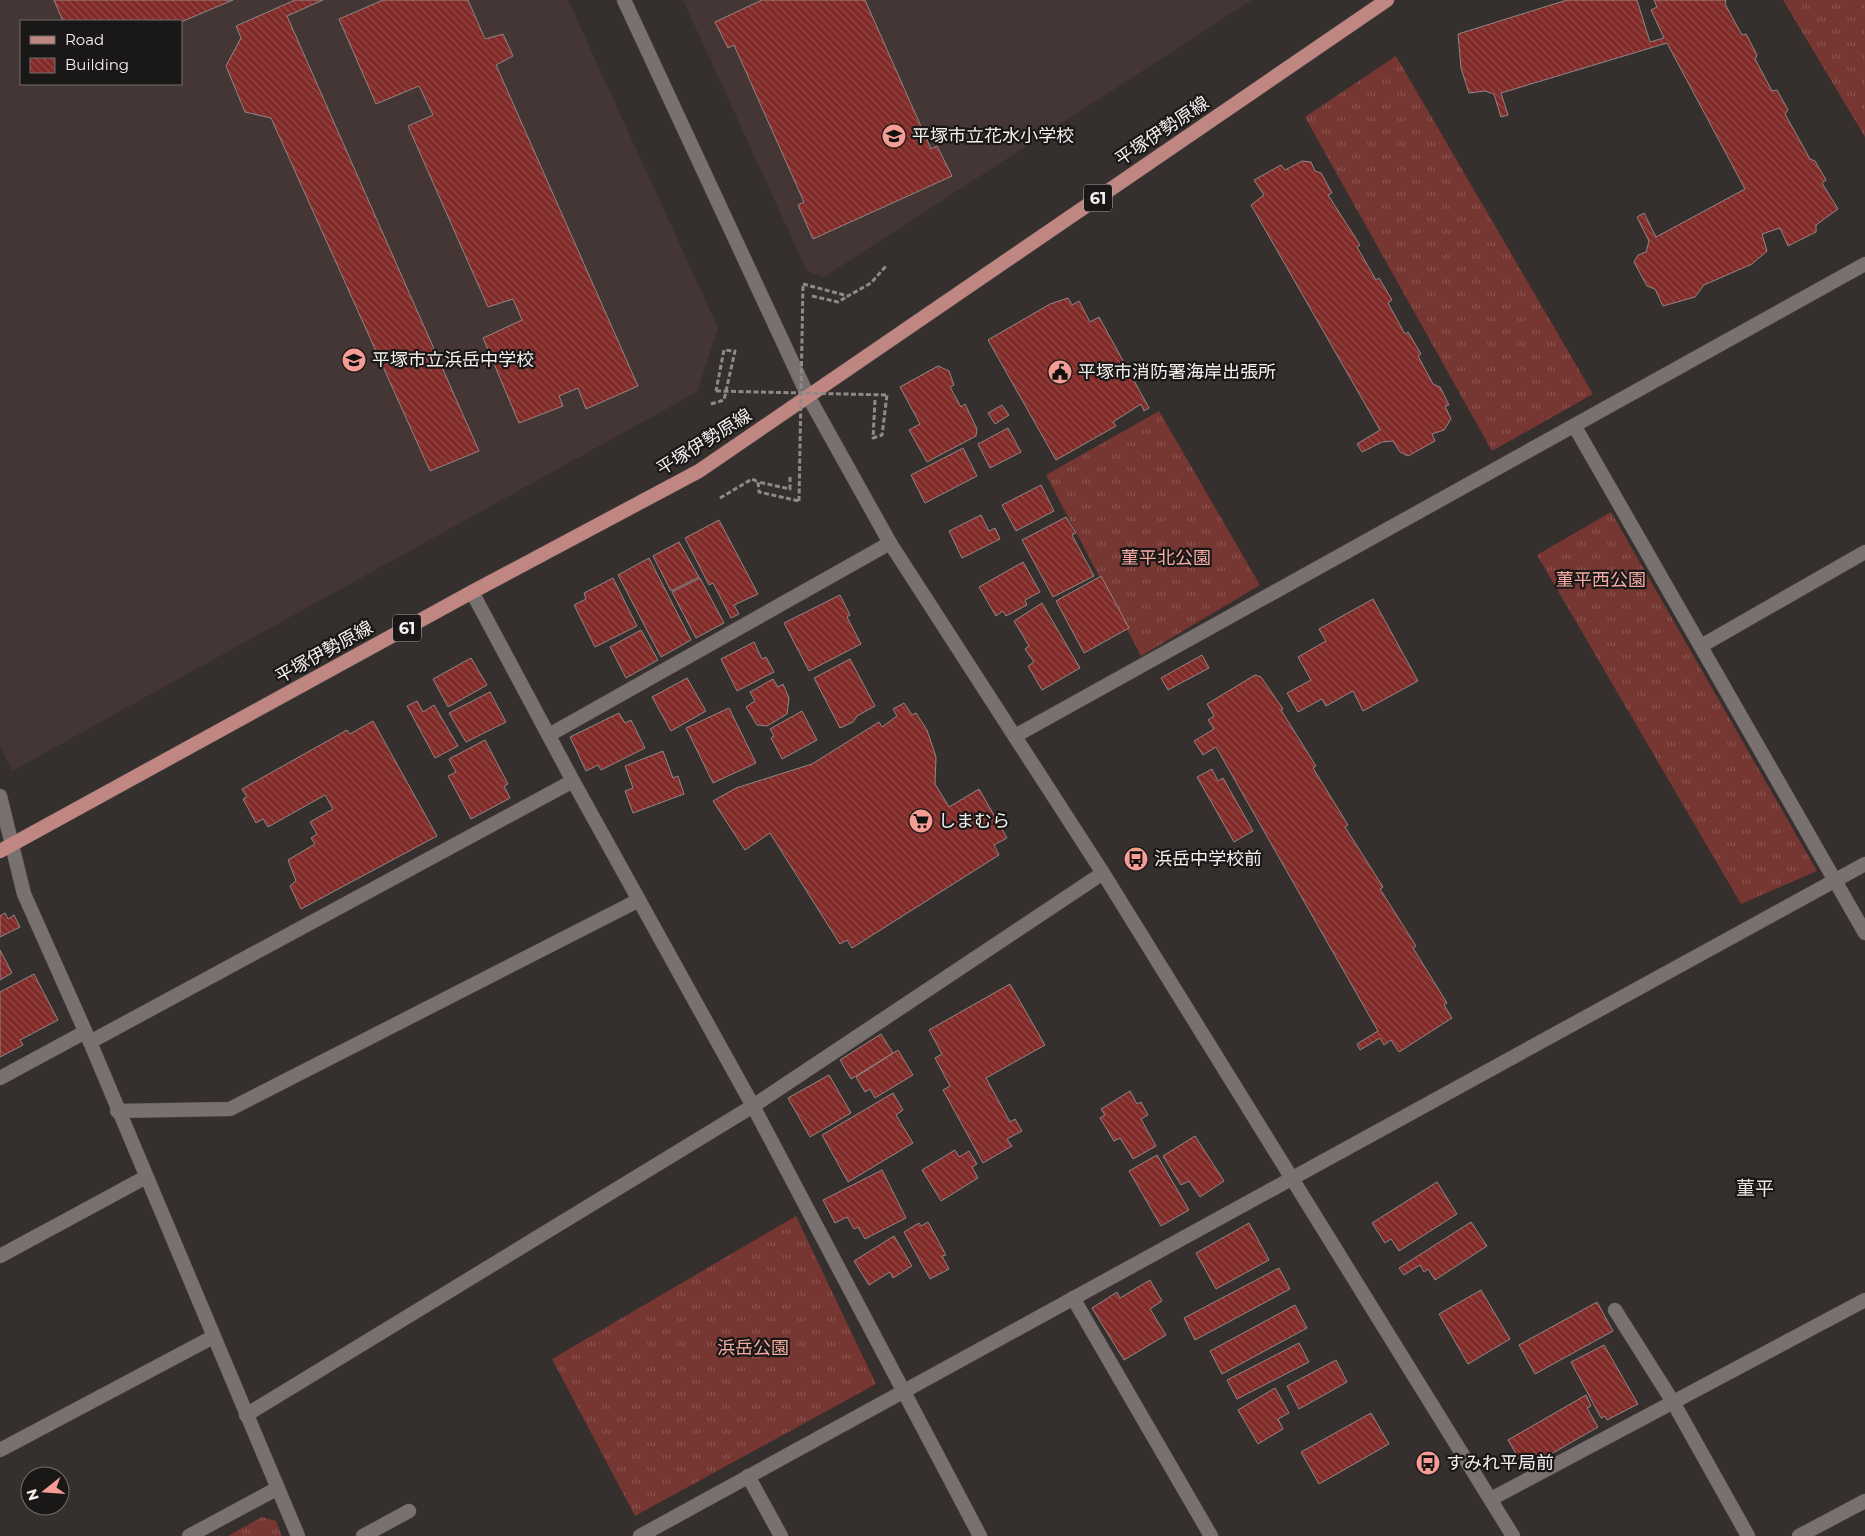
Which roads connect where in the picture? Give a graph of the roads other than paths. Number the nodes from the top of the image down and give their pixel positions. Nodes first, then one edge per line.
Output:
1 (624, 0) edge
2 (1387, 0) edge
3 (1865, 264) edge
4 (804, 395) junction
5 (1575, 427) junction
6 (890, 543) junction
7 (1865, 552) edge
8 (472, 592) junction
9 (1701, 646) junction
10 (549, 735) junction
11 (1015, 736) junction
12 (573, 781) junction
13 (0, 796) edge
14 (13, 844) junction
15 (0, 851) edge
16 (1865, 864) edge
17 (1103, 873) junction
18 (1835, 881) junction
19 (639, 900) junction
20 (1865, 933) edge
21 (87, 1037) junction
22 (0, 1078) edge
23 (753, 1106) junction
24 (117, 1111) junction
25 (146, 1177) junction
26 (1293, 1178) junction
27 (0, 1256) edge
28 (1073, 1298) junction
29 (1865, 1300) edge
30 (1615, 1310) dead end
31 (213, 1337) junction
32 (904, 1391) junction
33 (1673, 1402) junction
34 (246, 1415) junction
35 (0, 1450) edge
36 (748, 1476) junction
37 (278, 1488) junction
38 (1491, 1499) junction
39 (1865, 1501) edge
40 (408, 1511) dead end
41 (189, 1536) edge
42 (298, 1536) edge
43 (363, 1536) edge
44 (640, 1536) edge
45 (781, 1536) edge
46 (980, 1536) edge
47 (1211, 1536) edge
48 (1513, 1536) edge
49 (1748, 1536) edge
50 (1799, 1536) edge

1 - 4 street
2 - 4 main road, 平塚伊勢原線 / 61
3 - 5 street
4 - 6 street
4 - 8 main road, 平塚伊勢原線 / 61
5 - 9 street
5 - 11 street
6 - 10 street
6 - 11 street
7 - 9 street
8 - 10 street
8 - 14 main road, 平塚伊勢原線 / 61
9 - 18 street
10 - 12 street
11 - 17 street
12 - 19 street
12 - 21 street
13 - 14 street
14 - 15 main road, 平塚伊勢原線 / 61
14 - 21 street
16 - 18 street
17 - 23 street
17 - 26 street
18 - 20 street
18 - 26 street
19 - 23 street
19 - 24 street
21 - 22 street
21 - 24 street
23 - 32 street
23 - 34 street
24 - 25 street
25 - 27 street
25 - 31 street
26 - 28 street
26 - 38 street
28 - 32 street
28 - 47 street
29 - 33 street
30 - 33 street
31 - 34 street
31 - 35 street
32 - 36 street
32 - 46 street
33 - 38 street
33 - 49 street
34 - 37 street
36 - 44 street
36 - 45 street
37 - 41 street
37 - 42 street
38 - 48 street
39 - 50 street
40 - 43 street

